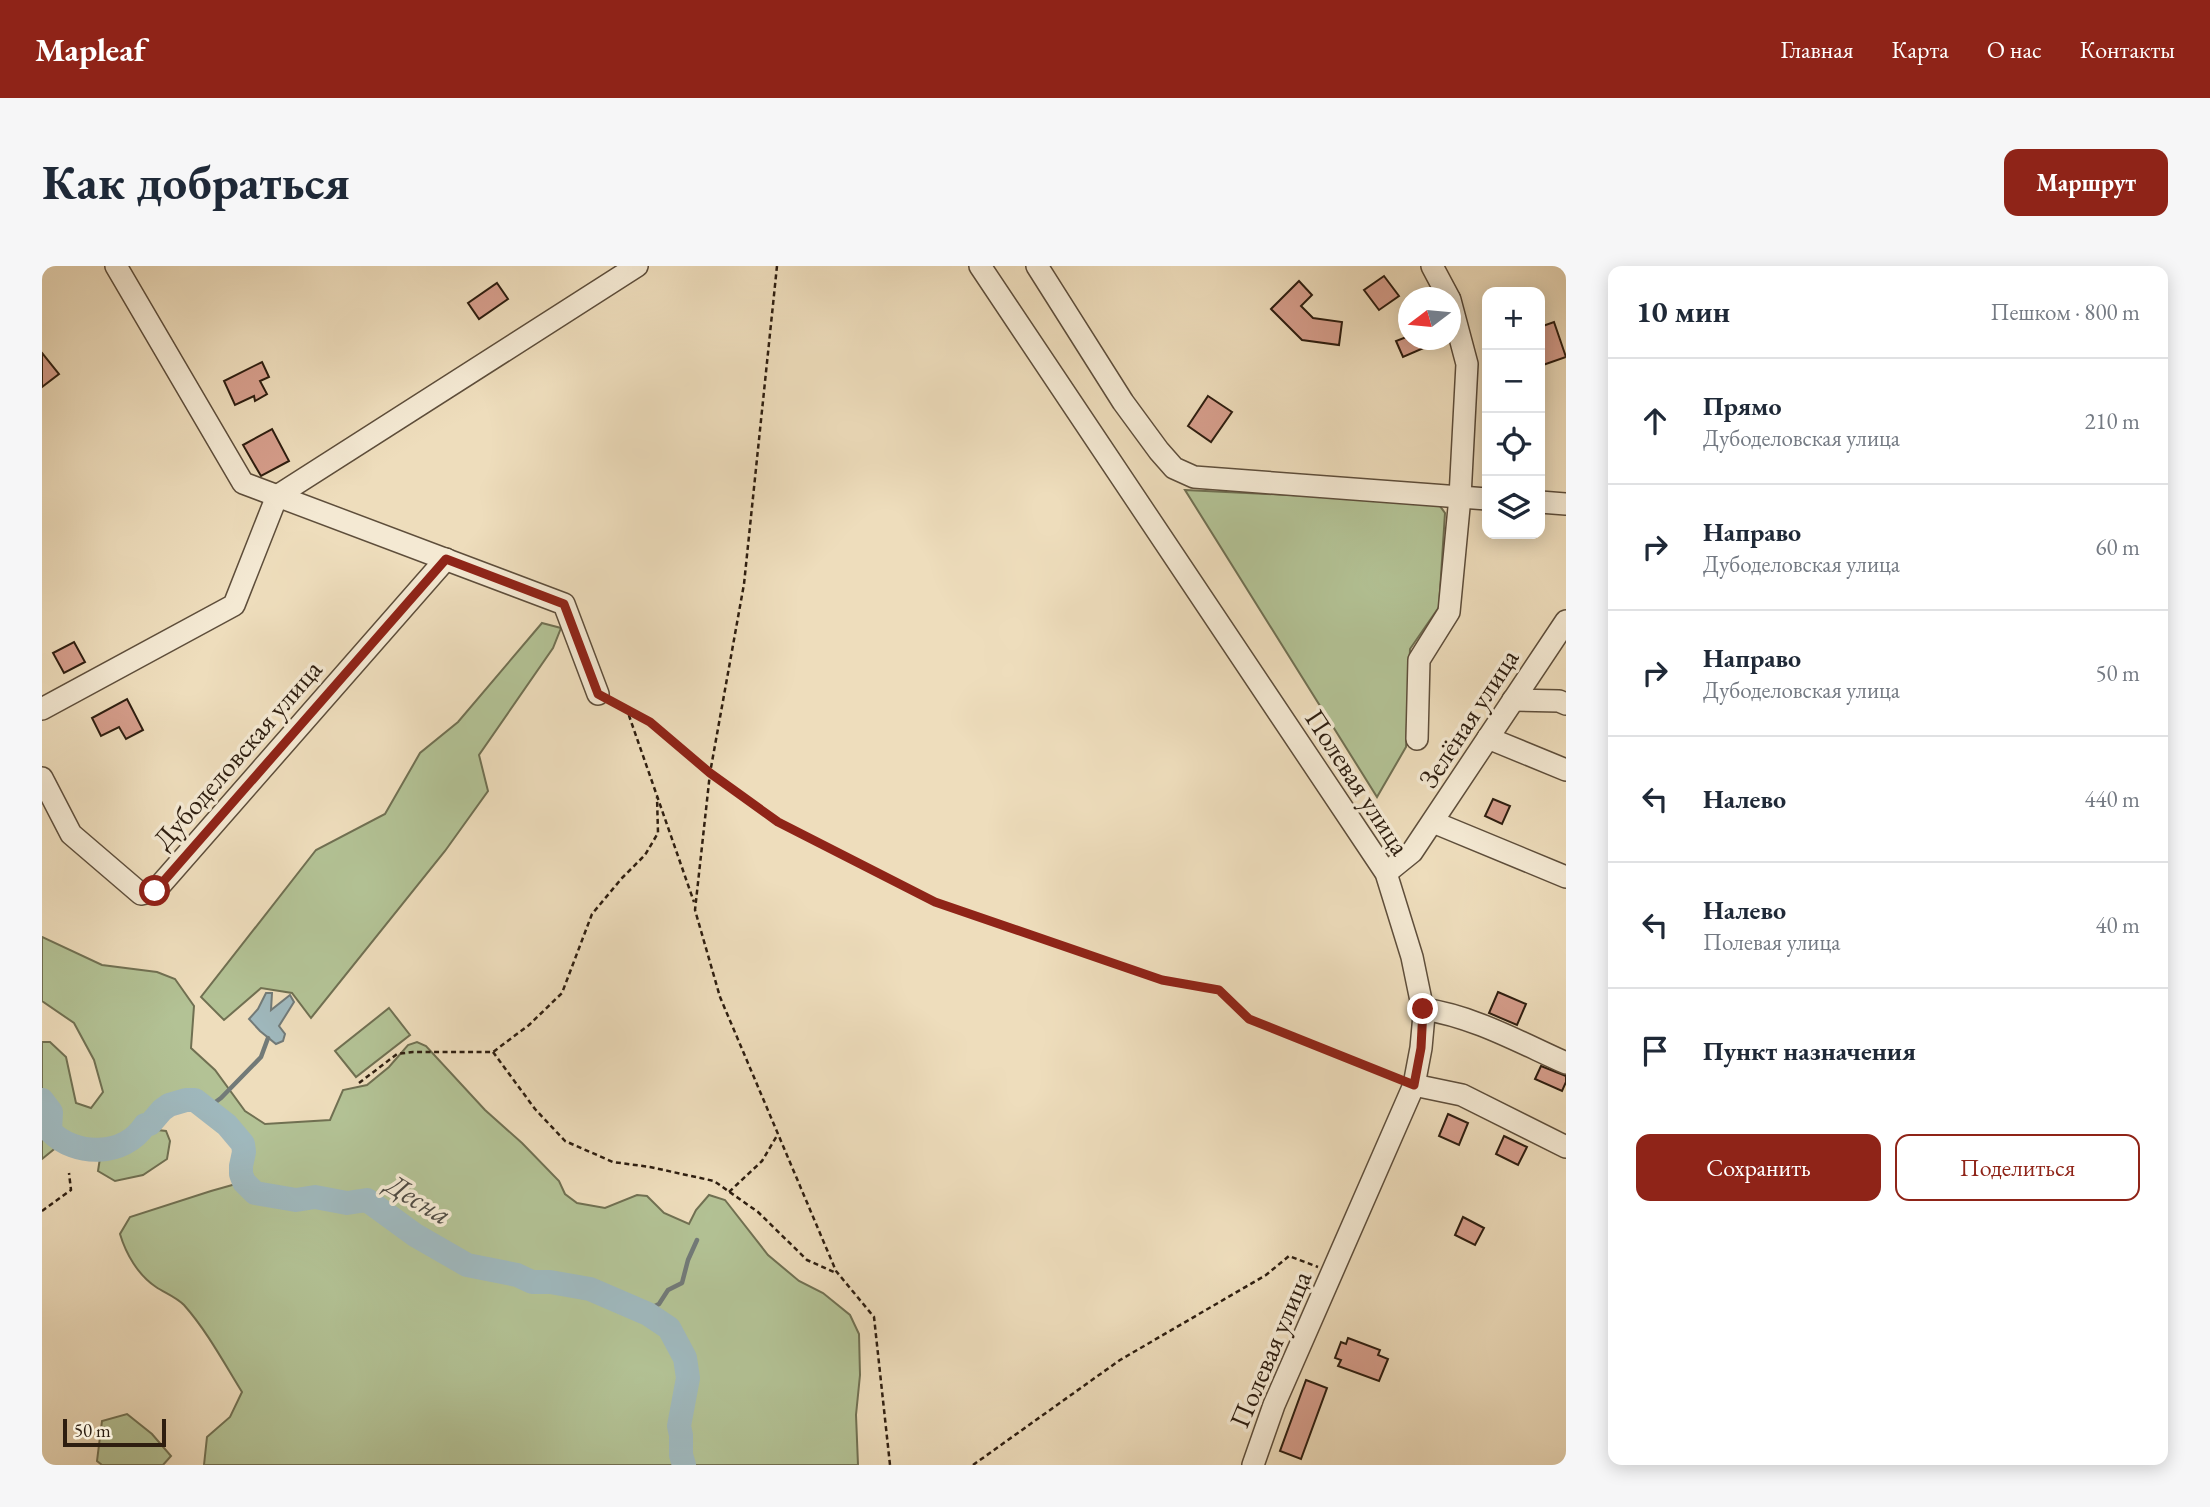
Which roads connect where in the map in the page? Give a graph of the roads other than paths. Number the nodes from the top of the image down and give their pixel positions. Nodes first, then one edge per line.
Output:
1 (116, 266) edge
2 (637, 266) edge
3 (980, 266) edge
4 (1037, 266) edge
5 (1432, 266) edge
6 (1443, 287) edge
7 (1461, 341) edge
8 (277, 496) junction
9 (1460, 497) junction
10 (1482, 499) edge
11 (1545, 502) edge
12 (1566, 504) edge
13 (446, 559) junction
14 (1566, 621) edge
15 (598, 694) road end
16 (1513, 700) junction
17 (1566, 704) edge
18 (42, 709) edge
19 (1488, 738) junction
20 (1417, 739) dead end
21 (1566, 770) edge
22 (42, 778) edge
23 (1433, 822) junction
24 (1386, 873) junction
25 (1566, 877) edge
26 (1423, 1009) junction
27 (1566, 1063) edge
28 (1414, 1085) junction
29 (1566, 1147) edge
30 (1254, 1465) edge

1 - 8 street
2 - 8 street
3 - 24 street, Полевая улица
4 - 9 street
5 - 6 street
7 - 9 street
8 - 13 street
8 - 18 street
9 - 10 street
9 - 20 street
11 - 12 street
13 - 15 street
13 - 22 street, Дубоделовская улица
14 - 16 street, Зелёная улица
16 - 17 street
16 - 19 street, Зелёная улица
19 - 21 street
19 - 23 street, Зелёная улица
23 - 24 street, Зелёная улица
23 - 25 street
24 - 26 street, Полевая улица
26 - 27 street
26 - 28 street, Полевая улица
28 - 29 street
28 - 30 street, Полевая улица

